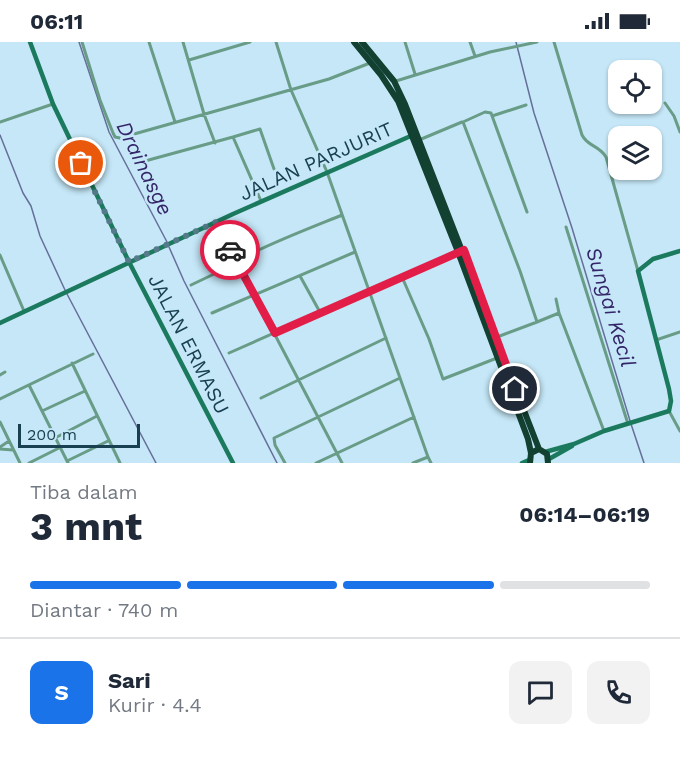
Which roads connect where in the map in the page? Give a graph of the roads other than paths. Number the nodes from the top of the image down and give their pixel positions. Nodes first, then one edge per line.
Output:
1 (30, 42) edge
2 (82, 42) edge
3 (148, 42) edge
4 (184, 42) edge
5 (250, 42) edge
6 (276, 42) edge
7 (354, 42) edge
8 (362, 42) edge
9 (405, 42) edge
10 (470, 42) edge
11 (510, 42) edge
12 (537, 42) edge
13 (554, 42) edge
14 (513, 47) junction
15 (475, 56) junction
16 (189, 60) junction
17 (371, 62) junction
18 (415, 74) junction
19 (394, 81) junction
20 (291, 90) junction
21 (665, 103) dead end
22 (52, 104) junction
23 (526, 105) dead end
24 (204, 114) junction
25 (492, 116) junction
26 (0, 122) edge
27 (175, 122) junction
28 (463, 122) junction
29 (680, 132) edge
30 (233, 137) junction
31 (416, 137) junction
32 (215, 143) junction
33 (134, 164) dead end
34 (274, 169) dead end
35 (327, 172) junction
36 (261, 202) junction
37 (527, 212) dead end
38 (342, 215) junction
39 (216, 222) junction
40 (566, 227) dead end
41 (680, 250) edge
42 (461, 251) junction
43 (355, 252) junction
44 (0, 255) edge
45 (129, 262) junction
46 (236, 262) junction
47 (638, 271) junction
48 (300, 276) junction
49 (402, 277) junction
50 (191, 285) dead end
51 (370, 292) junction
52 (254, 296) junction
53 (556, 299) dead end
54 (24, 312) junction
55 (212, 312) dead end
56 (559, 313) junction
57 (321, 314) junction
58 (537, 322) junction
59 (0, 323) edge
60 (680, 332) edge
61 (275, 333) junction
62 (386, 338) junction
63 (497, 338) junction
64 (656, 340) junction
65 (498, 350) junction
66 (229, 353) dead end
67 (93, 354) dead end
68 (497, 358) junction
69 (72, 363) junction
70 (5, 372) dead end
71 (0, 375) edge
72 (400, 378) junction
73 (298, 381) junction
74 (29, 385) junction
75 (85, 391) junction
76 (261, 398) dead end
77 (0, 399) edge
78 (42, 411) junction
79 (671, 413) junction
80 (680, 415) edge
81 (97, 416) junction
82 (318, 417) junction
83 (414, 417) junction
84 (0, 422) edge
85 (630, 423) junction
86 (680, 431) edge
87 (604, 432) junction
88 (55, 438) junction
89 (109, 440) junction
90 (9, 441) junction
91 (574, 444) junction
92 (60, 447) junction
93 (0, 448) edge
94 (14, 450) junction
95 (542, 450) junction
96 (337, 453) junction
97 (428, 457) junction
98 (530, 459) edge
99 (549, 461) edge
100 (68, 462) edge
101 (20, 463) edge
102 (29, 463) edge
103 (120, 463) edge
104 (232, 463) edge
105 (285, 463) edge
106 (316, 463) edge
107 (342, 463) edge
108 (413, 463) edge
109 (431, 463) edge
110 (522, 463) edge

1 - 22 street, JALAN ERMASU
2 - 27 street
3 - 27 street
4 - 16 street
5 - 16 street
6 - 20 street
7 - 17 highway
8 - 19 highway
9 - 18 street
10 - 15 street
11 - 14 street
12 - 14 street
13 - 47 street
14 - 15 street
15 - 18 street
16 - 24 street
17 - 20 street
17 - 31 highway
18 - 19 street
19 - 31 highway
20 - 24 street
20 - 35 street
21 - 29 street
22 - 26 street
22 - 45 street, JALAN ERMASU
23 - 25 street
24 - 27 street
24 - 32 street
25 - 28 street
25 - 37 street
28 - 31 street
28 - 58 street
30 - 32 street
30 - 34 street
30 - 36 street
31 - 35 street, JALAN PARJURIT
31 - 42 highway
31 - 42 highway
32 - 33 street
35 - 36 street, JALAN PARJURIT
35 - 38 street
36 - 39 street, JALAN PARJURIT
38 - 43 street
38 - 46 street
39 - 45 street, JALAN PARJURIT
39 - 46 street
40 - 85 street
41 - 47 street
42 - 49 street
42 - 63 highway
42 - 65 highway
43 - 48 street
43 - 51 street
44 - 54 street
45 - 54 street, JALAN PARJURIT
45 - 104 street, JALAN ERMASU
46 - 50 street
46 - 52 street
47 - 64 street
48 - 52 street
48 - 57 street
49 - 51 street
49 - 68 street
51 - 57 street
51 - 62 street
52 - 55 street
52 - 61 street
53 - 56 street
54 - 59 street, JALAN PARJURIT
56 - 58 street
56 - 87 street
57 - 61 street
58 - 63 street
60 - 64 street
61 - 66 street
61 - 73 street
62 - 72 street
62 - 73 street
63 - 65 highway
64 - 79 street
65 - 68 highway
65 - 95 highway
67 - 69 street
68 - 98 highway
69 - 74 street
69 - 75 street
70 - 71 street
72 - 82 street
72 - 83 street
73 - 76 street
73 - 82 street
74 - 77 street
74 - 78 street
75 - 78 street
75 - 81 street
78 - 88 street
79 - 80 street
79 - 85 street
79 - 86 street
81 - 88 street
81 - 89 street
82 - 96 street
82 - 105 street
83 - 96 street
83 - 97 street
84 - 90 street
85 - 87 street
87 - 91 street
88 - 92 street
89 - 100 street
89 - 103 street
90 - 93 street
90 - 94 street
91 - 95 street
91 - 99 street
92 - 100 street
92 - 102 street
93 - 94 street
94 - 101 street
95 - 98 highway
95 - 99 highway
96 - 106 street
96 - 107 street
97 - 108 street
97 - 109 street
98 - 110 street

